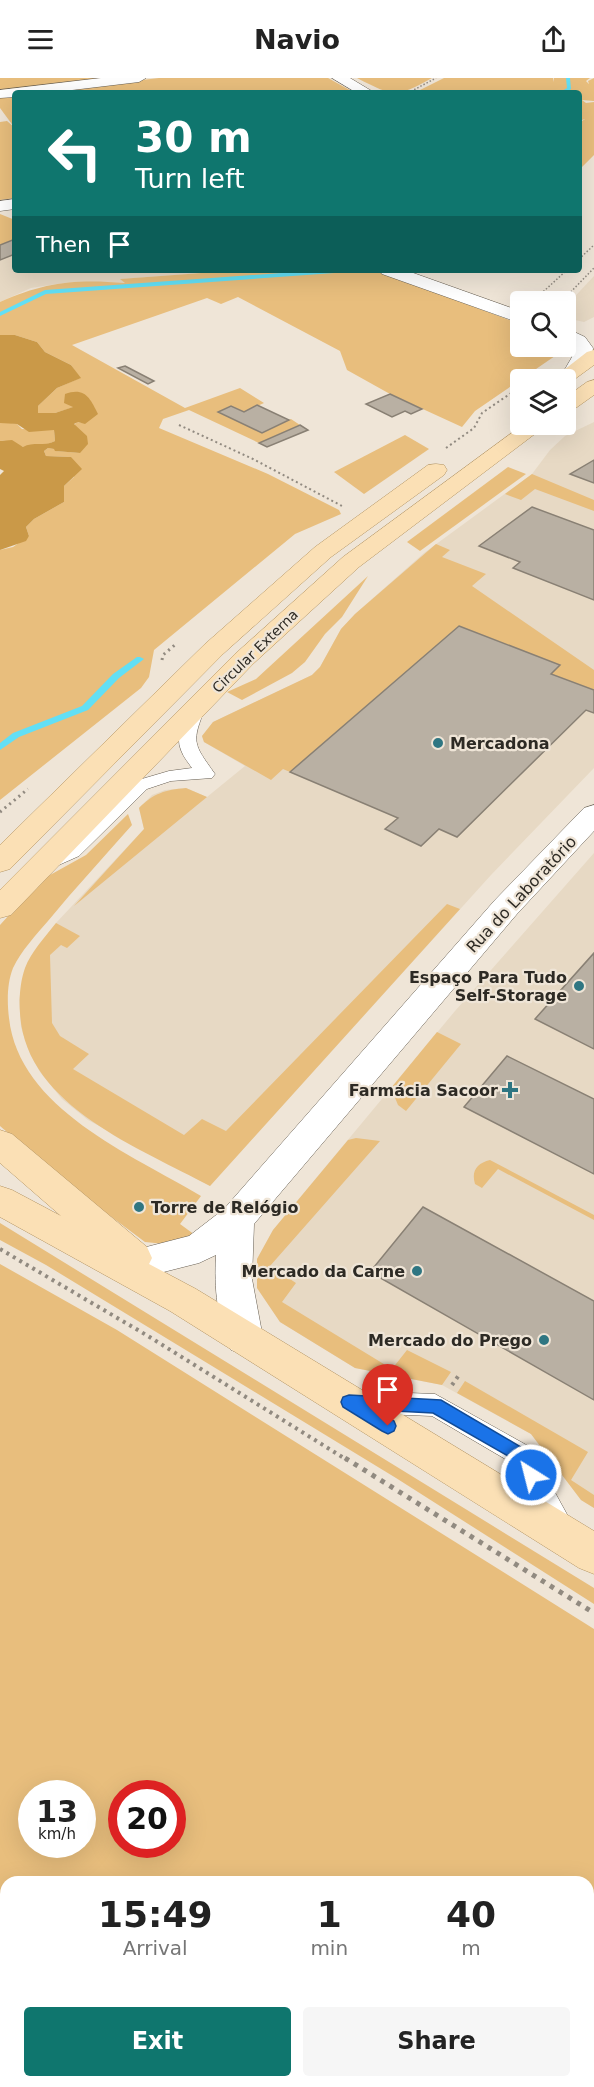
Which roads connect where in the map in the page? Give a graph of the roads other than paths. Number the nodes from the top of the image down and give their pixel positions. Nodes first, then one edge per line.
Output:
1 (139, 78) edge
2 (339, 78) edge
3 (35, 90) edge
4 (362, 90) edge
5 (396, 273) edge
6 (510, 313) edge
7 (576, 332) edge
8 (594, 333) edge
9 (576, 340) edge
10 (594, 356) edge
11 (572, 369) edge
12 (575, 369) edge
13 (594, 386) edge
14 (576, 399) edge
15 (510, 416) edge
16 (494, 428) dead end
17 (523, 435) edge
18 (457, 455) dead end
19 (198, 706) junction
20 (594, 814) edge
21 (0, 862) edge
22 (44, 864) junction
23 (0, 908) edge
24 (0, 1143) edge
25 (0, 1200) edge
26 (237, 1219) junction
27 (140, 1263) junction
28 (183, 1300) junction
29 (244, 1338) junction
30 (579, 1544) edge

1 - 3 street
2 - 4 street
5 - 6 street
7 - 8 street
9 - 11 street
10 - 12 main road
13 - 14 main road
15 - 16 main road
17 - 19 main road, Circular Externa
18 - 21 main road, Circular Externa
19 - 22 main road, Circular Externa
19 - 22 lane
20 - 26 street, Rua do Laboratório
22 - 23 main road, Circular Externa
24 - 27 main road
25 - 28 main road
26 - 27 street, Rua do Laboratório
26 - 29 street
27 - 28 main road
28 - 29 main road
29 - 30 main road

